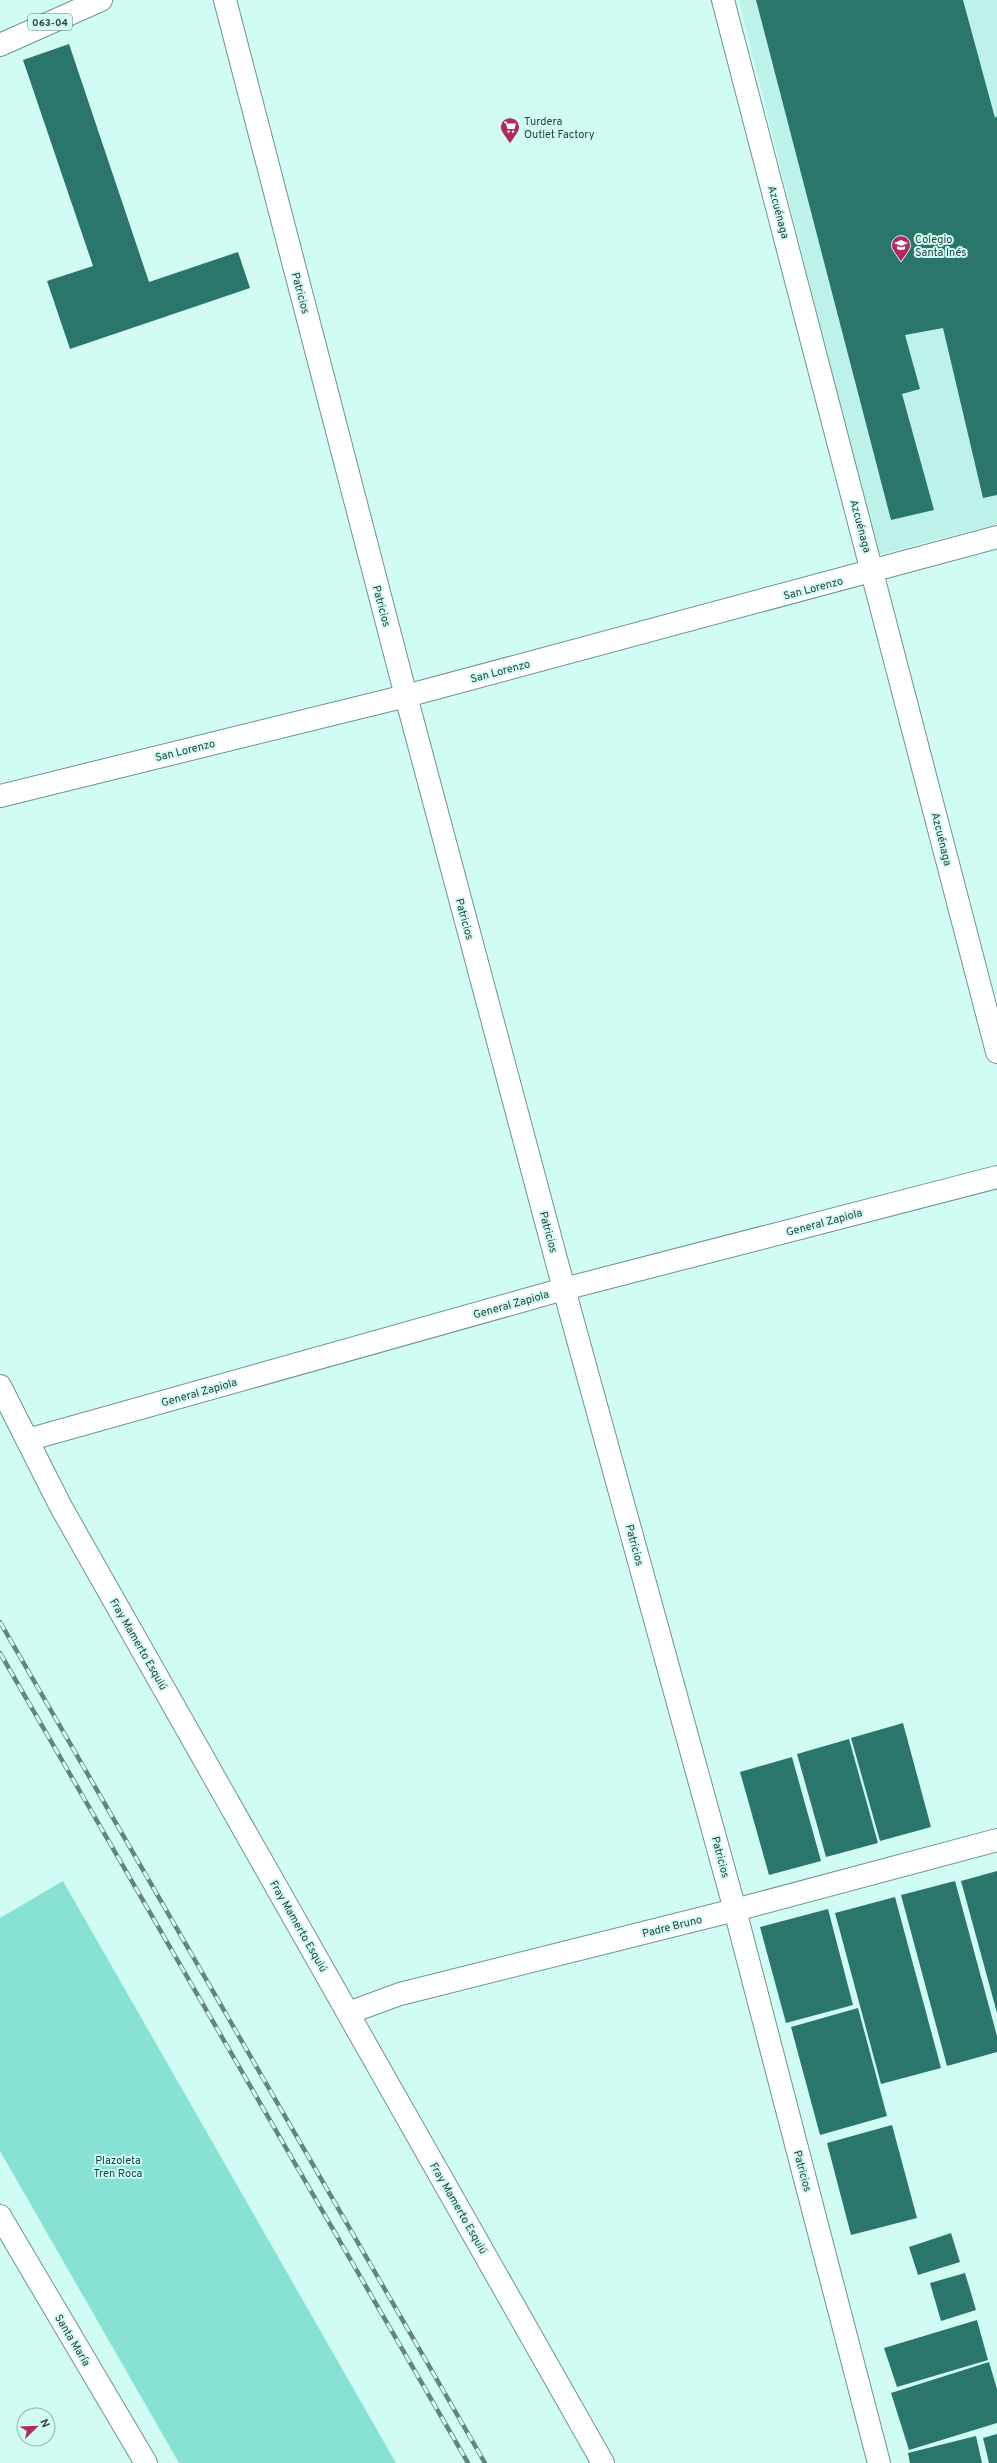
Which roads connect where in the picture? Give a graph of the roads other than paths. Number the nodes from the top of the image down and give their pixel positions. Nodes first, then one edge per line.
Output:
1 (101, 0) edge
2 (225, 0) edge
3 (723, 0) edge
4 (0, 45) edge
5 (997, 537) edge
6 (873, 572) junction
7 (406, 696) junction
8 (0, 796) edge
9 (997, 1052) edge
10 (997, 1177) edge
11 (564, 1289) junction
12 (0, 1386) edge
13 (27, 1440) junction
14 (997, 1840) edge
15 (735, 1910) junction
16 (348, 2013) junction
17 (0, 2216) edge
18 (146, 2463) edge
19 (603, 2463) edge
20 (879, 2463) edge

1 - 4 street, 063-04
2 - 7 street, Patricios
3 - 6 street, Azcuénaga
5 - 6 street, San Lorenzo
6 - 7 street, San Lorenzo
6 - 9 street, Azcuénaga
7 - 8 street, San Lorenzo
7 - 11 street, Patricios
10 - 11 street, General Zapiola
11 - 13 street, General Zapiola
11 - 15 street, Patricios
12 - 13 street, Fray Mamerto Esquiú
13 - 16 street, Fray Mamerto Esquiú
14 - 15 street, Padre Bruno
15 - 16 street, Padre Bruno
15 - 20 street, Patricios
16 - 19 street, Fray Mamerto Esquiú
17 - 18 street, Santa María

